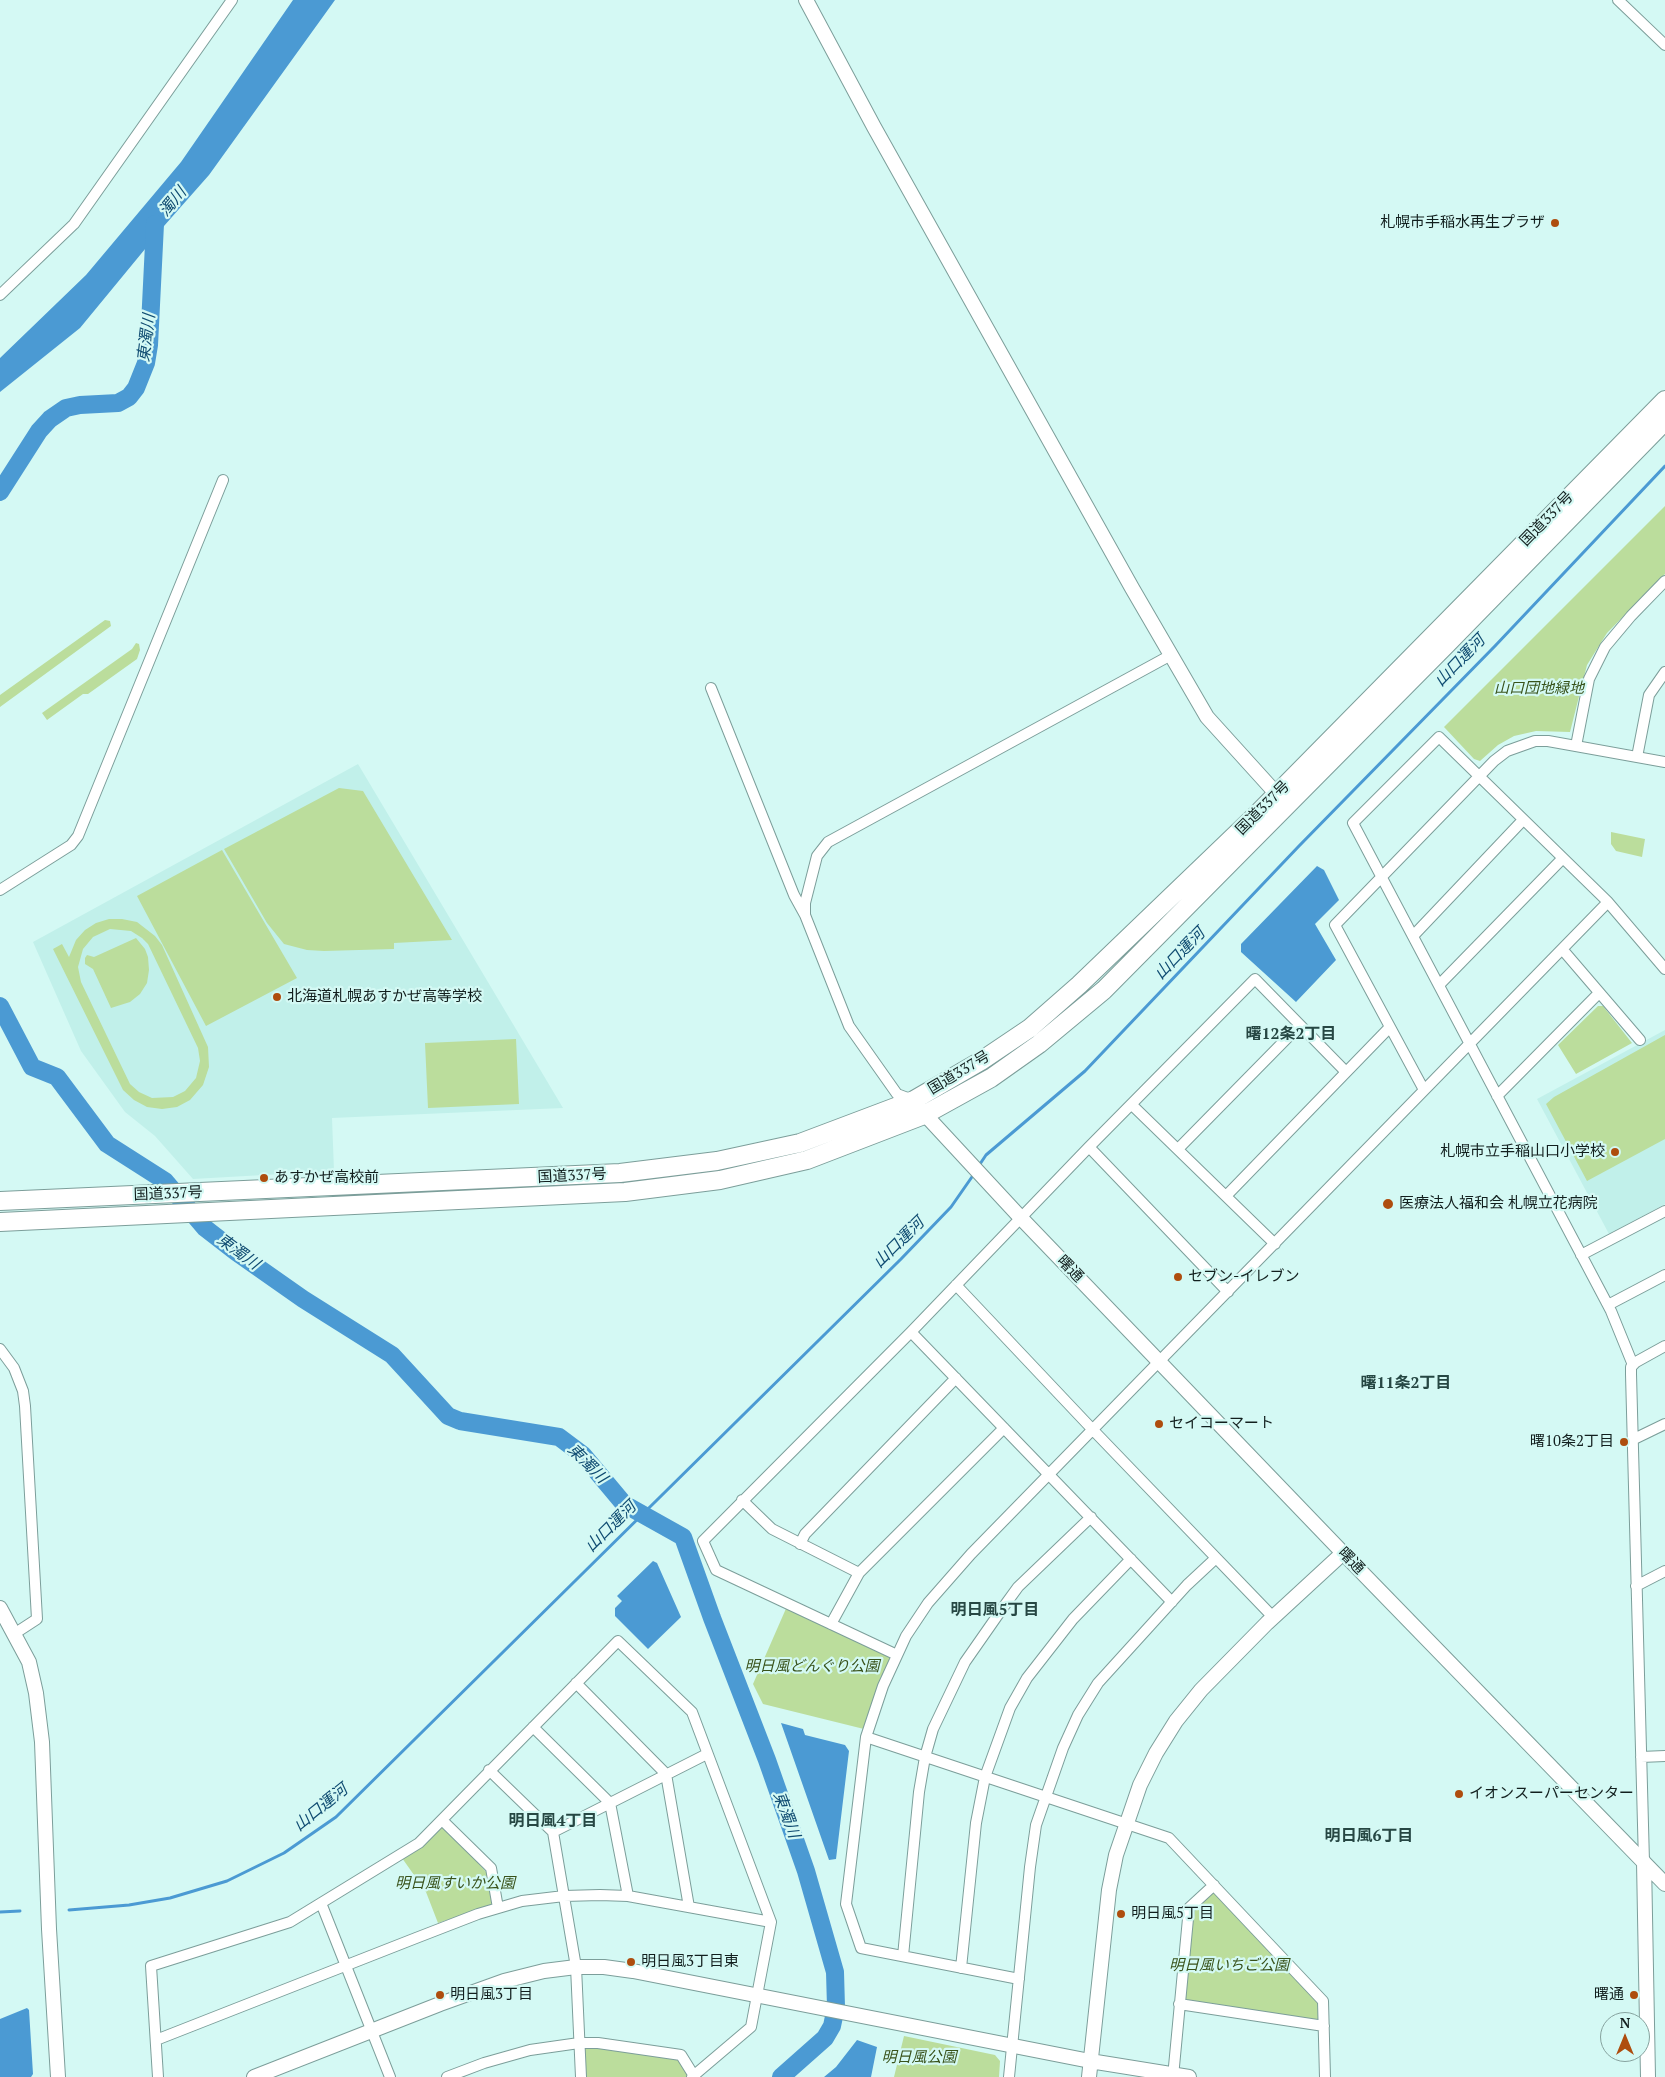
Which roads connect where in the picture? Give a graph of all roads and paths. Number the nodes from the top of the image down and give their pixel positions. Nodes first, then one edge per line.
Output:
1 (232, 0) edge
2 (806, 0) edge
3 (1618, 0) edge
4 (1665, 44) edge
5 (0, 294) edge
6 (1665, 400) edge
7 (1665, 421) edge
8 (224, 480) dead end
9 (1665, 581) edge
10 (1171, 655) junction
11 (1665, 672) edge
12 (711, 688) dead end
13 (1576, 746) junction
14 (1636, 757) junction
15 (1665, 762) edge
16 (1479, 777) junction
17 (1281, 800) junction
18 (1524, 820) junction
19 (1563, 858) junction
20 (1381, 876) junction
21 (0, 890) edge
22 (1608, 902) junction
23 (805, 914) junction
24 (1413, 936) junction
25 (1562, 949) junction
26 (1665, 969) edge
27 (1438, 985) junction
28 (1600, 993) junction
29 (1300, 1025) junction
30 (1390, 1027) junction
31 (1640, 1040) dead end
32 (1469, 1043) junction
33 (1346, 1072) junction
34 (1424, 1090) junction
35 (1497, 1096) junction
36 (914, 1100) junction
37 (1132, 1105) junction
38 (924, 1116) junction
39 (1089, 1147) junction
40 (1178, 1149) junction
41 (1226, 1196) junction
42 (0, 1201) edge
43 (1665, 1211) edge
44 (1020, 1217) junction
45 (0, 1222) edge
46 (1275, 1244) junction
47 (1581, 1255) junction
48 (1665, 1275) edge
49 (956, 1285) junction
50 (1228, 1292) junction
51 (1608, 1306) junction
52 (911, 1332) junction
53 (1665, 1346) edge
54 (0, 1349) edge
55 (1160, 1362) junction
56 (1633, 1365) junction
57 (956, 1378) junction
58 (1665, 1424) edge
59 (1004, 1428) junction
60 (1093, 1430) junction
61 (1632, 1440) junction
62 (1050, 1474) junction
63 (742, 1500) junction
64 (1091, 1517) junction
65 (800, 1544) junction
66 (1343, 1553) junction
67 (1216, 1558) junction
68 (1131, 1559) junction
69 (1665, 1571) edge
70 (859, 1573) junction
71 (1636, 1586) junction
72 (1172, 1602) junction
73 (0, 1608) edge
74 (1273, 1618) junction
75 (831, 1624) junction
76 (14, 1634) junction
77 (897, 1655) junction
78 (576, 1683) junction
79 (533, 1727) junction
80 (866, 1737) junction
81 (707, 1754) junction
82 (1665, 1756) edge
83 (925, 1757) junction
84 (1640, 1757) junction
85 (489, 1770) junction
86 (666, 1774) junction
87 (985, 1777) junction
88 (1045, 1797) junction
89 (610, 1803) junction
90 (442, 1820) junction
91 (1126, 1824) junction
92 (553, 1832) junction
93 (1644, 1862) junction
94 (1665, 1884) edge
95 (1214, 1885) junction
96 (564, 1896) junction
97 (628, 1896) junction
98 (321, 1903) junction
99 (689, 1907) junction
100 (498, 1908) junction
101 (771, 1922) junction
102 (903, 1956) junction
103 (345, 1965) junction
104 (576, 1968) junction
105 (961, 1968) junction
106 (1019, 1979) junction
107 (758, 1995) junction
108 (1180, 2004) junction
109 (1324, 2026) junction
110 (372, 2031) junction
111 (156, 2040) junction
112 (579, 2042) junction
113 (1012, 2046) junction
114 (1090, 2061) junction
115 (693, 2076) edge
116 (1173, 2076) edge
117 (58, 2077) edge
118 (158, 2077) edge
119 (254, 2077) edge
120 (390, 2077) edge
121 (446, 2077) edge
122 (581, 2077) edge
123 (1009, 2077) edge
124 (1089, 2077) edge
125 (1189, 2077) edge
126 (1325, 2077) edge
127 (1648, 2077) edge

1 - 5 street
2 - 10 street
3 - 4 street
6 - 17 highway, 国道337号
7 - 17 highway, 国道337号
8 - 21 street
9 - 13 street
10 - 17 street
10 - 23 street
11 - 14 street
12 - 23 street
13 - 14 street
13 - 16 street
14 - 15 street
16 - 18 street
16 - 20 street
16 - 20 street
17 - 36 highway, 国道337号
17 - 38 highway, 国道337号
18 - 19 street
18 - 24 street
19 - 22 street
19 - 27 street
20 - 24 street
20 - 30 street
22 - 25 street
22 - 26 street
23 - 36 street
24 - 27 street
25 - 28 street
25 - 32 street
27 - 32 street
28 - 31 street
28 - 35 street
29 - 33 street
29 - 37 street
29 - 40 street
30 - 33 street
30 - 34 street
32 - 34 street
32 - 35 street
33 - 41 street
34 - 46 street
35 - 47 street
36 - 38 street, 曙通
36 - 42 highway, 国道337号
37 - 39 street
37 - 40 street
38 - 44 street, 曙通
38 - 45 highway, 国道337号
39 - 44 street
39 - 50 street
40 - 41 street
41 - 46 street
43 - 47 street
44 - 49 street
44 - 55 street, 曙通
46 - 50 street
47 - 51 street
48 - 51 street
49 - 52 street
49 - 60 street
50 - 55 street
51 - 56 street
52 - 57 street
52 - 63 street
53 - 56 street
54 - 76 street
55 - 60 street
55 - 66 street, 曙通
56 - 61 street
57 - 59 street
57 - 65 street
58 - 61 street
59 - 62 street
59 - 70 street
60 - 62 street
60 - 67 street
61 - 71 street
62 - 64 street
62 - 77 street
63 - 65 street
63 - 75 street
64 - 68 street
64 - 83 street
65 - 70 street
66 - 74 street
66 - 93 street, 曙通
67 - 72 street
67 - 74 street
68 - 72 street
68 - 87 street
69 - 71 street
70 - 75 street
71 - 84 street
72 - 88 street
73 - 76 street
74 - 91 street
75 - 77 street
76 - 117 street
77 - 80 street
78 - 79 street
78 - 81 street
78 - 86 street
79 - 85 street
79 - 89 street
80 - 83 street
80 - 102 street
81 - 86 street
81 - 101 street
82 - 84 street
83 - 87 street
83 - 102 street
84 - 93 street
85 - 90 street
85 - 92 street
86 - 89 street
86 - 99 street
87 - 88 street
87 - 105 street
88 - 91 street
88 - 106 street
89 - 92 street
89 - 97 street
90 - 98 street
90 - 100 street
91 - 95 street
91 - 114 street
92 - 96 street
93 - 94 street, 曙通
93 - 127 street
95 - 108 street
95 - 109 street
96 - 97 street
96 - 100 street
96 - 104 street
97 - 99 street
98 - 103 street
98 - 111 street
99 - 101 street
100 - 103 street
101 - 107 street
102 - 105 street
103 - 110 street
103 - 111 street
104 - 107 street
104 - 110 street
104 - 112 street
105 - 106 street
106 - 113 street
107 - 113 street
107 - 115 street
108 - 109 street
108 - 116 street
109 - 126 street
110 - 119 street
110 - 120 street
111 - 118 street
112 - 115 street
112 - 121 street
112 - 122 street
113 - 114 street
113 - 123 street
114 - 116 street
114 - 124 street
116 - 125 street

